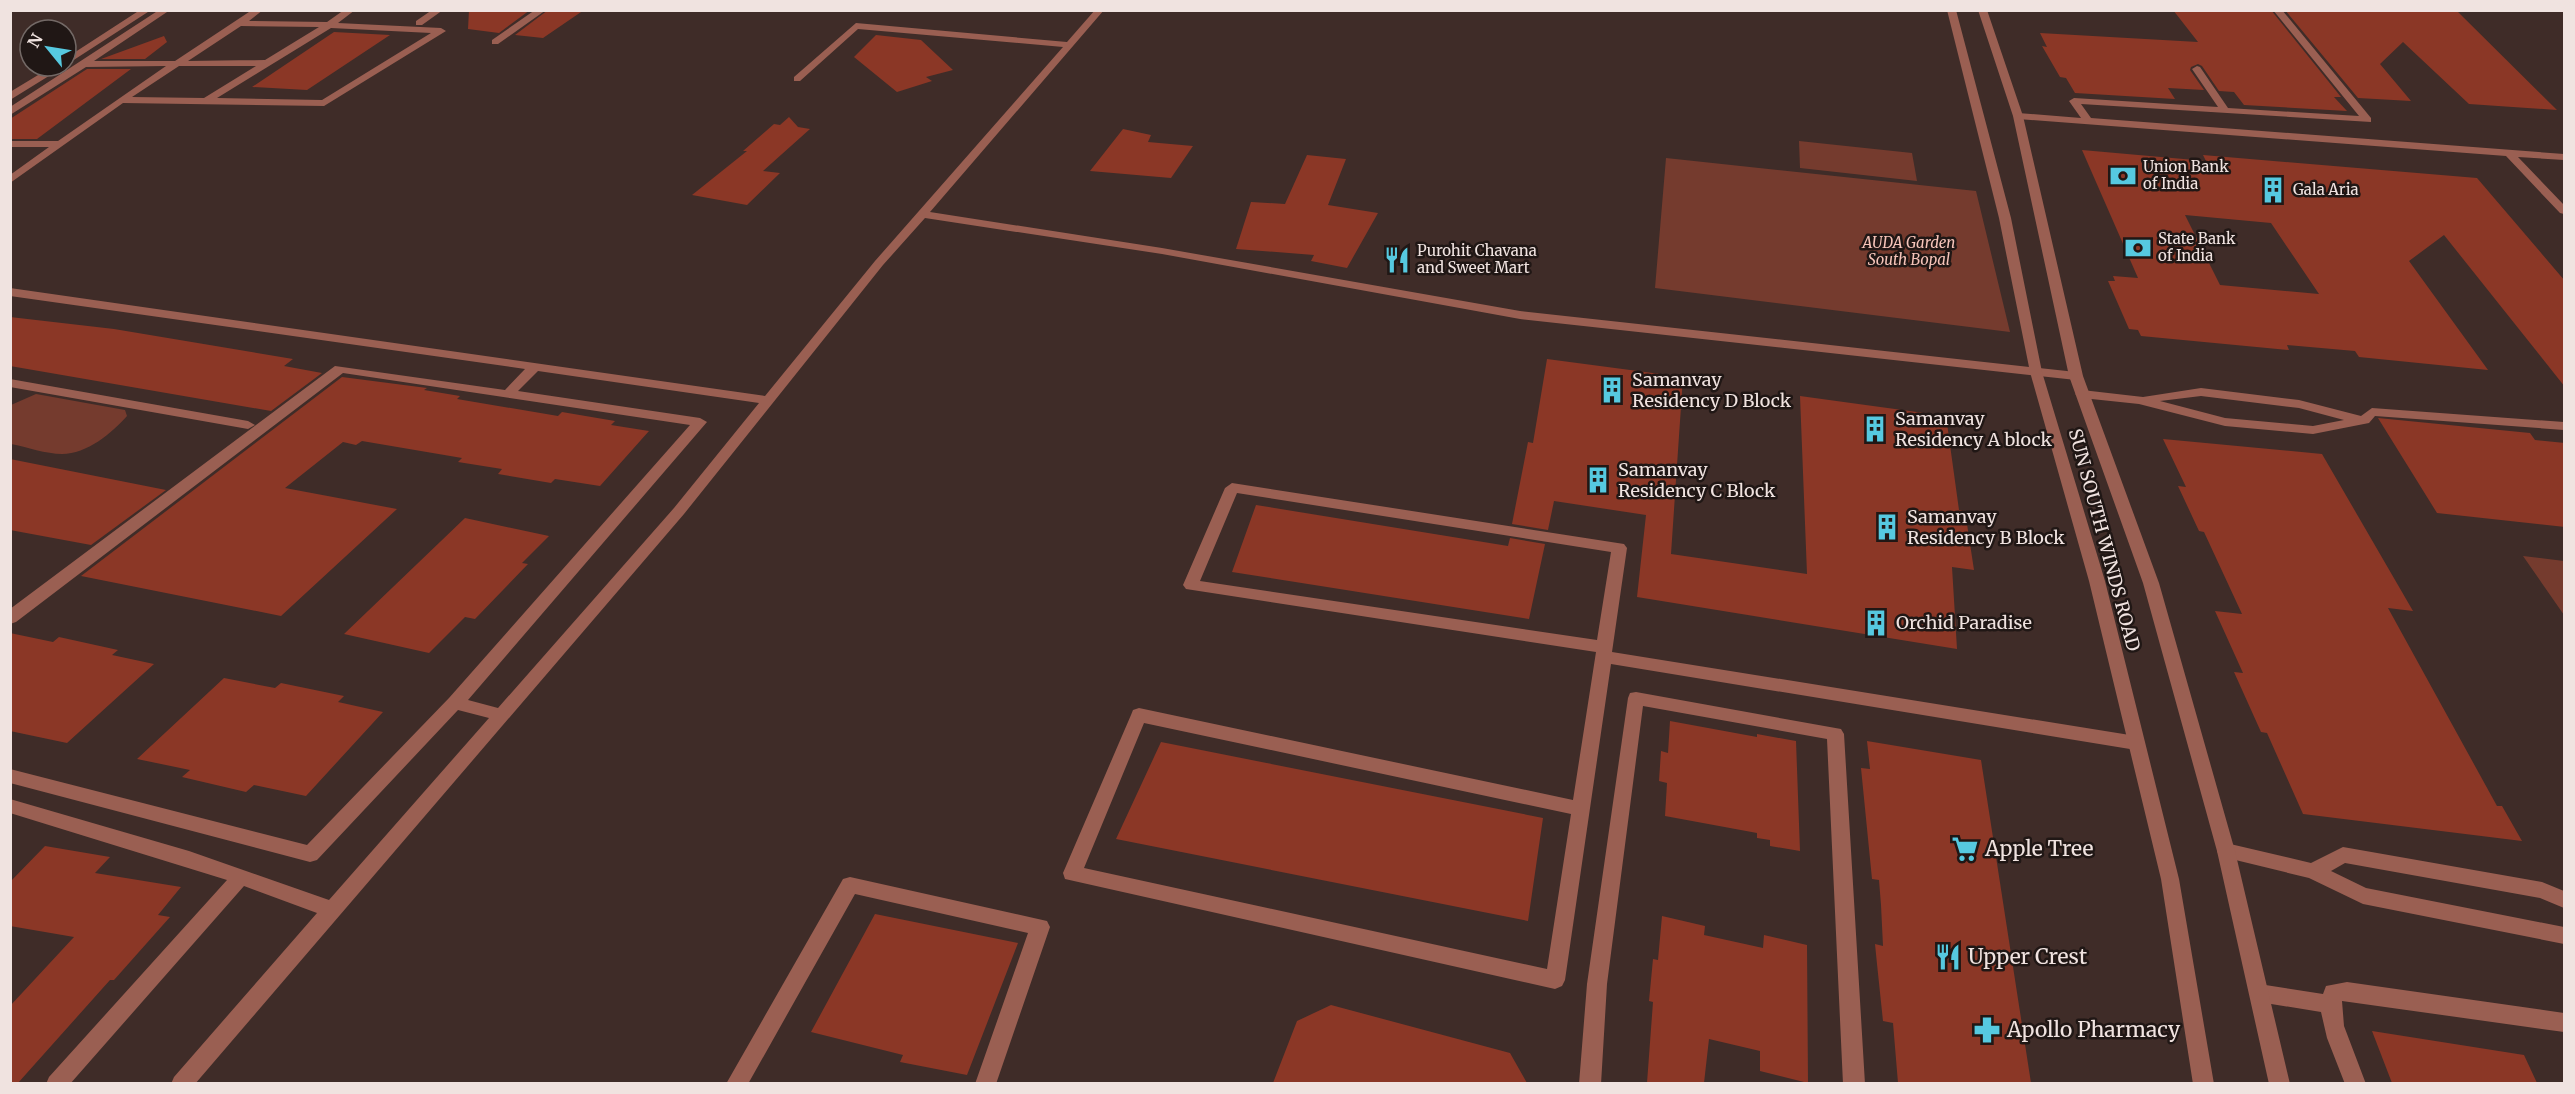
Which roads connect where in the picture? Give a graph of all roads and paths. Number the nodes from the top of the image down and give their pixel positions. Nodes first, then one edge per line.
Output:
1 (147, 10) edge
2 (166, 10) edge
3 (259, 10) edge
4 (351, 10) edge
5 (439, 10) edge
6 (542, 10) edge
7 (1100, 10) edge
8 (1951, 10) edge
9 (1982, 10) edge
10 (2277, 10) edge
11 (240, 23) junction
12 (419, 23) dead end
13 (329, 25) junction
14 (495, 42) dead end
15 (1069, 45) junction
16 (78, 54) edge
17 (267, 63) junction
18 (83, 64) junction
19 (175, 64) junction
20 (2197, 69) dead end
21 (41, 78) edge
22 (797, 79) dead end
23 (10, 97) edge
24 (121, 100) junction
25 (206, 101) junction
26 (2225, 111) junction
27 (10, 112) edge
28 (2018, 116) junction
29 (2088, 121) junction
30 (10, 144) edge
31 (60, 144) junction
32 (2509, 153) junction
33 (2565, 157) edge
34 (10, 180) edge
35 (2565, 211) edge
36 (922, 214) junction
37 (10, 292) edge
38 (535, 367) junction
39 (2036, 372) junction
40 (2076, 376) junction
41 (10, 383) edge
42 (508, 394) junction
43 (2082, 394) junction
44 (767, 400) junction
45 (2139, 400) junction
46 (2364, 420) junction
47 (248, 425) dead end
48 (2565, 426) edge
49 (10, 618) edge
50 (1604, 652) junction
51 (455, 703) junction
52 (501, 715) junction
53 (2136, 743) junction
54 (10, 776) edge
55 (10, 806) edge
56 (1581, 809) junction
57 (2226, 851) junction
58 (2313, 871) junction
59 (241, 877) junction
60 (2565, 900) edge
61 (332, 910) junction
62 (2565, 936) edge
63 (2259, 993) junction
64 (2329, 1004) junction
65 (2565, 1023) edge
66 (56, 1083) edge
67 (181, 1083) edge
68 (736, 1083) edge
69 (985, 1083) edge
70 (1590, 1083) edge
71 (1854, 1083) edge
72 (2204, 1083) edge
73 (2280, 1083) edge
74 (2356, 1083) edge

1 - 16 street
2 - 18 street
3 - 11 street
4 - 13 street
5 - 12 street
6 - 14 street
7 - 15 street
8 - 39 street, SUN SOUTH WINDS ROAD
9 - 28 street
10 - 26 street
11 - 13 street
11 - 19 street
13 - 17 street
13 - 25 street
15 - 22 street
15 - 36 street
17 - 19 street
17 - 25 street
18 - 19 street
18 - 27 street
19 - 24 street
20 - 26 street
21 - 23 street
24 - 25 street
24 - 31 street
26 - 29 street
28 - 29 street
28 - 40 street
29 - 32 street
30 - 31 street
31 - 34 street
32 - 33 street
32 - 35 street
36 - 39 street
36 - 44 street
37 - 38 street
38 - 42 street
38 - 44 street
39 - 40 street
39 - 53 street, SUN SOUTH WINDS ROAD
40 - 43 street
41 - 47 street
42 - 49 street
42 - 51 street
43 - 45 street
43 - 57 street
44 - 52 street
45 - 46 street
45 - 46 street
46 - 48 street
50 - 50 street
50 - 53 street
50 - 56 street
51 - 52 street
51 - 54 street
52 - 61 street
53 - 72 street, SUN SOUTH WINDS ROAD
55 - 59 street
56 - 56 street
57 - 58 street
57 - 63 street
58 - 60 street
58 - 62 street
59 - 61 street
59 - 66 street
61 - 67 street
63 - 64 street
63 - 73 street
64 - 65 street
64 - 74 street
68 - 69 street
70 - 71 street

